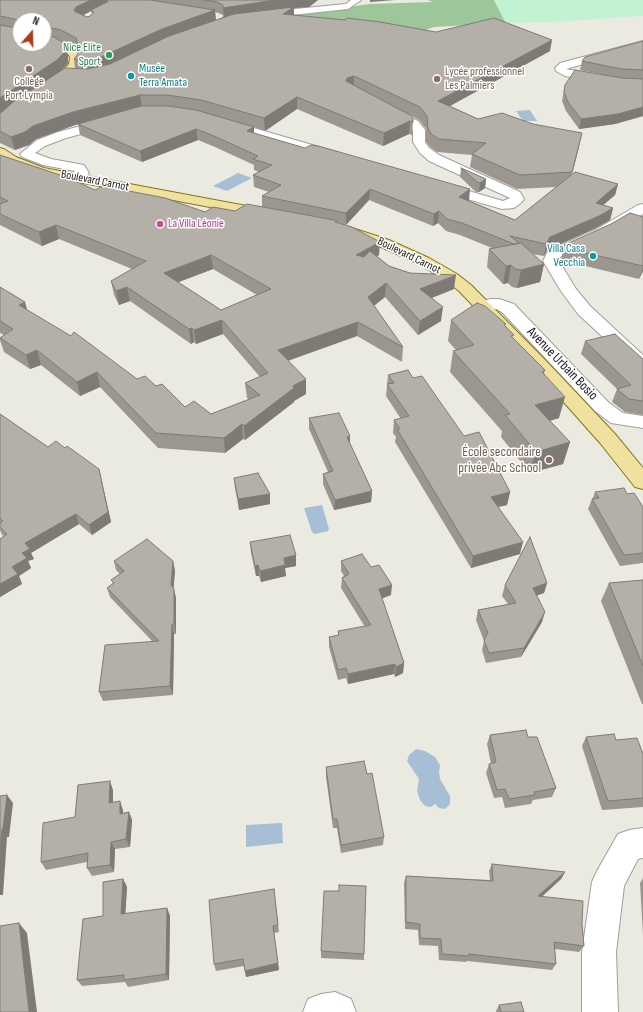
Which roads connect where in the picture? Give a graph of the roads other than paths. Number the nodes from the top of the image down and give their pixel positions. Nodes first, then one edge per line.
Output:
1 (357, 0) edge
2 (253, 17) edge
3 (52, 43) edge
4 (643, 44) edge
5 (65, 75) junction
6 (79, 76) edge
7 (643, 84) edge
8 (373, 102) edge
9 (119, 119) edge
10 (0, 120) edge
11 (212, 120) edge
12 (4, 158) edge
13 (346, 159) edge
14 (77, 178) junction
15 (429, 183) edge
16 (643, 208) edge
17 (281, 216) edge
18 (337, 228) edge
19 (483, 306) junction
20 (643, 364) edge
21 (643, 422) edge
22 (643, 482) edge
23 (643, 843) edge
24 (321, 1012) edge
25 (338, 1012) edge
26 (600, 1012) edge

1 - 2 street
3 - 5 main road
4 - 7 street
5 - 6 street
5 - 10 main road
8 - 15 street
9 - 14 street
11 - 13 street
12 - 14 main road, Boulevard Carnot
14 - 17 main road, Boulevard Carnot
16 - 20 street
18 - 19 main road, Boulevard Carnot
19 - 21 street, Avenue Urbain Bosio
19 - 22 main road, Boulevard Carnot
23 - 26 street
24 - 25 street

